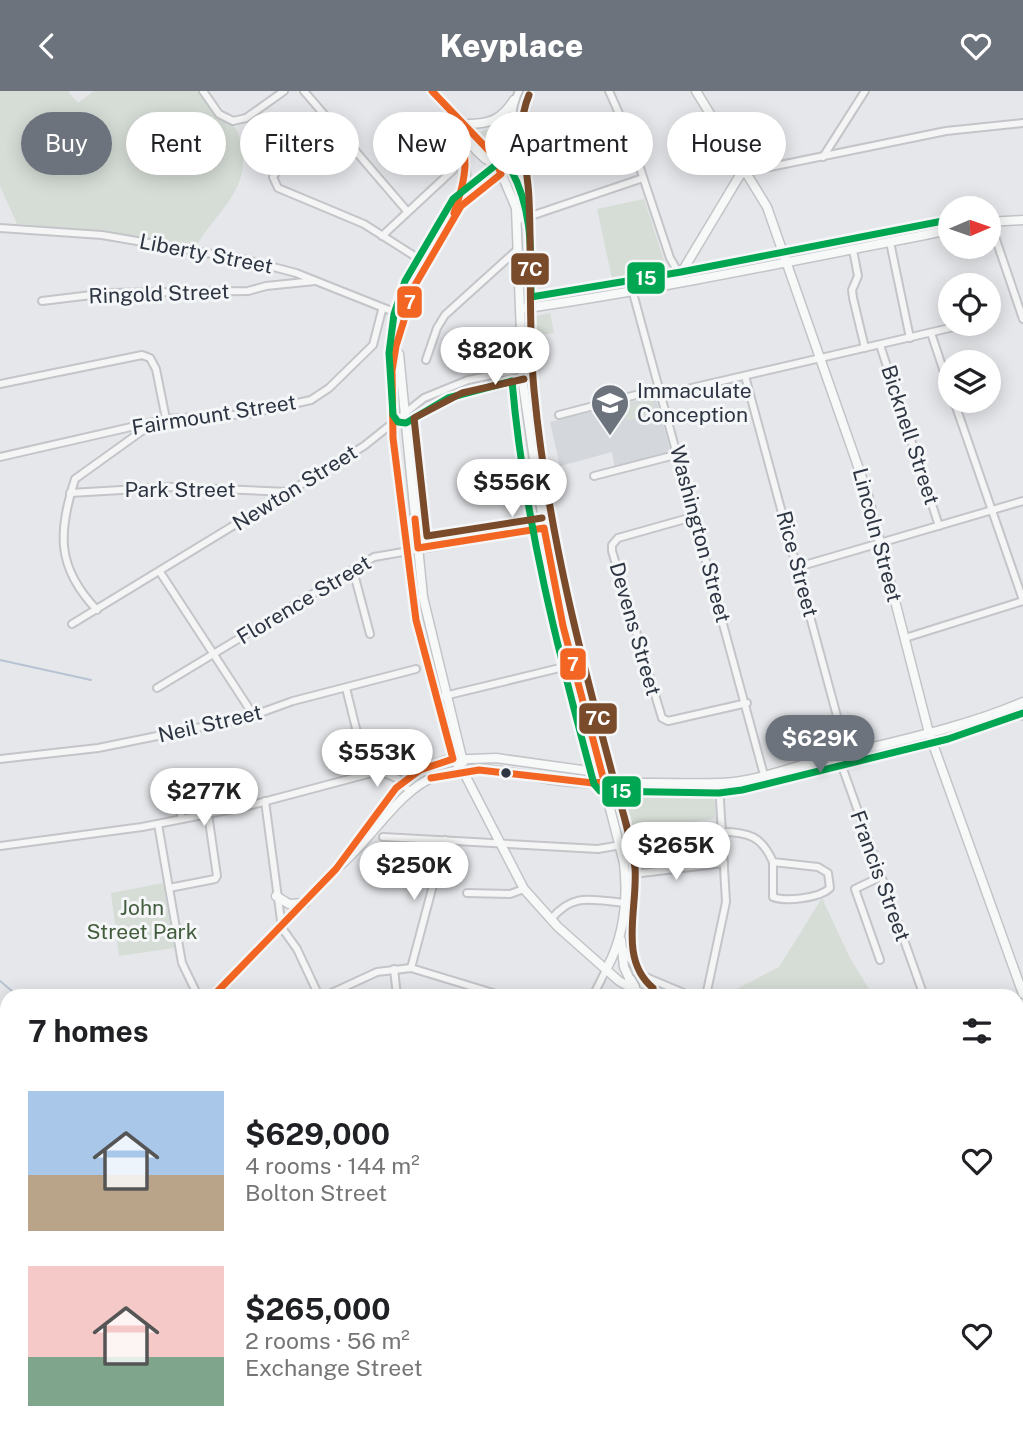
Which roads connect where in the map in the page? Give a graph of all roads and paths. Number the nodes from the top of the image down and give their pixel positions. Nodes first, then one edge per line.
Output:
1 (203, 91) edge
2 (284, 91) edge
3 (304, 91) edge
4 (432, 91) edge
5 (519, 91) edge
6 (609, 91) edge
7 (696, 91) edge
8 (865, 91) edge
9 (514, 100) junction
10 (322, 112) edge
11 (451, 112) edge
12 (513, 112) edge
13 (709, 112) edge
14 (1023, 123) edge
15 (471, 126) edge
16 (471, 134) edge
17 (485, 147) edge
18 (359, 155) edge
19 (823, 158) junction
20 (786, 165) edge
21 (274, 175) edge
22 (447, 175) edge
23 (466, 175) edge
24 (500, 175) edge
25 (502, 175) edge
26 (516, 175) edge
27 (740, 175) edge
28 (748, 175) edge
29 (643, 178) junction
30 (407, 211) junction
31 (519, 220) junction
32 (1023, 220) edge
33 (1001, 221) edge
34 (449, 226) junction
35 (0, 228) edge
36 (938, 232) edge
37 (382, 236) junction
38 (890, 242) junction
39 (520, 247) junction
40 (853, 250) junction
41 (1001, 254) edge
42 (784, 261) junction
43 (428, 264) junction
44 (680, 275) junction
45 (316, 281) junction
46 (664, 287) junction
47 (633, 293) junction
48 (42, 301) dead end
49 (382, 310) junction
50 (521, 310) junction
51 (1022, 315) edge
52 (404, 316) junction
53 (938, 331) edge
54 (931, 333) junction
55 (910, 338) junction
56 (880, 345) junction
57 (865, 348) junction
58 (938, 354) edge
59 (820, 358) junction
60 (426, 360) dead end
61 (522, 369) junction
62 (745, 376) junction
63 (0, 384) edge
64 (660, 392) junction
65 (403, 413) junction
66 (958, 413) edge
67 (559, 415) dead end
68 (166, 419) junction
69 (155, 422) junction
70 (392, 425) junction
71 (679, 454) junction
72 (0, 457) edge
73 (594, 476) dead end
74 (289, 492) junction
75 (70, 493) junction
76 (1023, 501) edge
77 (993, 510) junction
78 (696, 516) junction
79 (939, 526) junction
80 (544, 528) junction
81 (880, 543) junction
82 (418, 548) junction
83 (407, 552) junction
84 (798, 567) junction
85 (354, 570) junction
86 (160, 572) junction
87 (1023, 601) edge
88 (97, 610) junction
89 (72, 624) dead end
90 (370, 635) dead end
91 (905, 638) junction
92 (213, 655) junction
93 (572, 665) junction
94 (416, 669) dead end
95 (157, 688) dead end
96 (346, 688) junction
97 (447, 695) junction
98 (436, 698) junction
99 (747, 703) junction
100 (1021, 703) edge
101 (254, 716) junction
102 (1023, 716) edge
103 (929, 733) junction
104 (847, 753) junction
105 (838, 755) junction
106 (0, 759) edge
107 (453, 759) junction
108 (463, 759) junction
109 (463, 771) junction
110 (368, 773) junction
111 (764, 775) junction
112 (604, 781) junction
113 (403, 782) junction
114 (719, 783) junction
115 (409, 793) junction
116 (265, 801) junction
117 (216, 812) junction
118 (208, 814) junction
119 (182, 819) junction
120 (158, 824) junction
121 (722, 832) junction
122 (383, 837) dead end
123 (445, 840) junction
124 (498, 844) junction
125 (621, 845) junction
126 (0, 846) edge
127 (773, 862) junction
128 (723, 863) junction
129 (337, 869) junction
130 (625, 875) junction
131 (880, 877) junction
132 (169, 888) junction
133 (524, 888) junction
134 (467, 893) dead end
135 (276, 896) junction
136 (305, 903) junction
137 (625, 903) junction
138 (551, 919) junction
139 (282, 928) junction
140 (620, 936) junction
141 (880, 960) dead end
142 (411, 968) junction
143 (607, 968) junction
144 (394, 969) junction
145 (632, 984) junction
146 (195, 989) edge
147 (221, 989) edge
148 (316, 989) edge
149 (339, 989) edge
150 (396, 989) edge
151 (480, 989) edge
152 (596, 989) edge
153 (638, 989) edge
154 (674, 989) edge
155 (707, 989) edge
156 (921, 989) edge
157 (1021, 989) edge

1 - 2 street
3 - 10 street
4 - 11 main road
5 - 9 street
6 - 29 street
7 - 13 main road, Lincoln Street
8 - 19 street
9 - 12 street
9 - 15 main road
14 - 19 street
16 - 17 main road
18 - 30 street
19 - 20 street
21 - 37 street
22 - 30 street
23 - 34 main road
24 - 34 main road
25 - 31 main road
26 - 31 street
27 - 44 main road
28 - 42 main road, Lincoln Street
29 - 31 street
29 - 44 street
30 - 37 street
31 - 39 main road
32 - 33 main road
34 - 43 main road
35 - 45 street, Liberty Street
36 - 38 main road
37 - 43 street
38 - 40 main road
38 - 55 street
39 - 50 main road
39 - 60 street
40 - 42 main road
40 - 57 street
41 - 51 street
42 - 46 main road
42 - 59 main road, Lincoln Street
43 - 52 main road
44 - 46 main road
45 - 48 street, Ringold Street
45 - 49 street, Liberty Street
46 - 47 main road
47 - 50 main road
47 - 64 street, Washington Street
49 - 52 street, Liberty Street
49 - 68 street, Fairmount Street
50 - 61 main road
52 - 65 main road
52 - 70 main road
53 - 54 street
54 - 55 street
54 - 58 street
55 - 56 street
56 - 57 street
56 - 79 street, Bicknell Street
57 - 59 street
59 - 62 street
59 - 81 main road, Lincoln Street
61 - 65 street, Newton Street
61 - 80 main road
62 - 64 street
62 - 84 street, Rice Street
63 - 68 street
64 - 67 street
64 - 71 street, Washington Street
65 - 70 street, Newton Street
65 - 82 main road
66 - 77 street
68 - 69 street, Fairmount Street
69 - 72 street, Fairmount Street
69 - 75 street
70 - 74 street, Newton Street
70 - 83 main road
71 - 73 street
71 - 78 street, Washington Street
74 - 75 street, Park Street
74 - 86 street, Newton Street
75 - 88 street
76 - 77 street
77 - 79 street
77 - 87 street
78 - 99 street, Washington Street
78 - 99 street, Devens Street
79 - 81 street
80 - 82 street, Florence Street
80 - 93 main road
81 - 84 street
81 - 91 main road, Lincoln Street
82 - 83 street, Florence Street
82 - 97 main road
83 - 85 street, Florence Street
83 - 98 main road
84 - 104 street, Rice Street
85 - 90 street
85 - 92 street, Florence Street
86 - 88 street, Newton Street
86 - 92 street
87 - 91 street
88 - 89 street, Newton Street
91 - 103 main road, Lincoln Street
92 - 95 street, Florence Street
92 - 101 street
93 - 97 street
93 - 112 main road
94 - 96 street, Neil Street
96 - 101 street, Neil Street
96 - 110 street
97 - 98 street
97 - 108 main road
98 - 107 main road
99 - 111 street, Washington Street
100 - 102 street
100 - 103 main road
101 - 106 street, Neil Street
103 - 104 main road
103 - 157 main road, Lincoln Street
104 - 105 main road
105 - 111 main road
105 - 131 street, Francis Street
107 - 108 main road
107 - 109 main road
107 - 113 main road
108 - 109 main road
108 - 112 main road
109 - 112 main road
109 - 115 main road
109 - 124 main road
110 - 113 street
110 - 116 street
111 - 114 main road
112 - 114 main road
112 - 125 main road
113 - 115 street
113 - 129 main road
114 - 121 street
115 - 129 main road
116 - 117 street
116 - 135 street
117 - 118 street
117 - 119 street
118 - 119 street
118 - 132 street
119 - 120 street
120 - 126 street
120 - 132 street
121 - 127 street
121 - 128 street
122 - 123 street
123 - 124 street
123 - 142 street
124 - 125 street
124 - 133 main road
125 - 130 main road
127 - 127 street
128 - 130 street
128 - 155 street
129 - 136 main road
130 - 137 main road
131 - 141 street
131 - 156 street, Francis Street
132 - 146 street
133 - 134 street
133 - 138 main road
135 - 136 main road
135 - 139 street
136 - 139 main road
137 - 138 street
137 - 140 main road
138 - 143 main road
139 - 147 main road
139 - 148 street
140 - 143 main road
140 - 145 main road
140 - 154 street
142 - 144 street
142 - 151 street
143 - 145 main road
143 - 152 street
144 - 149 street
144 - 150 street
145 - 153 main road

